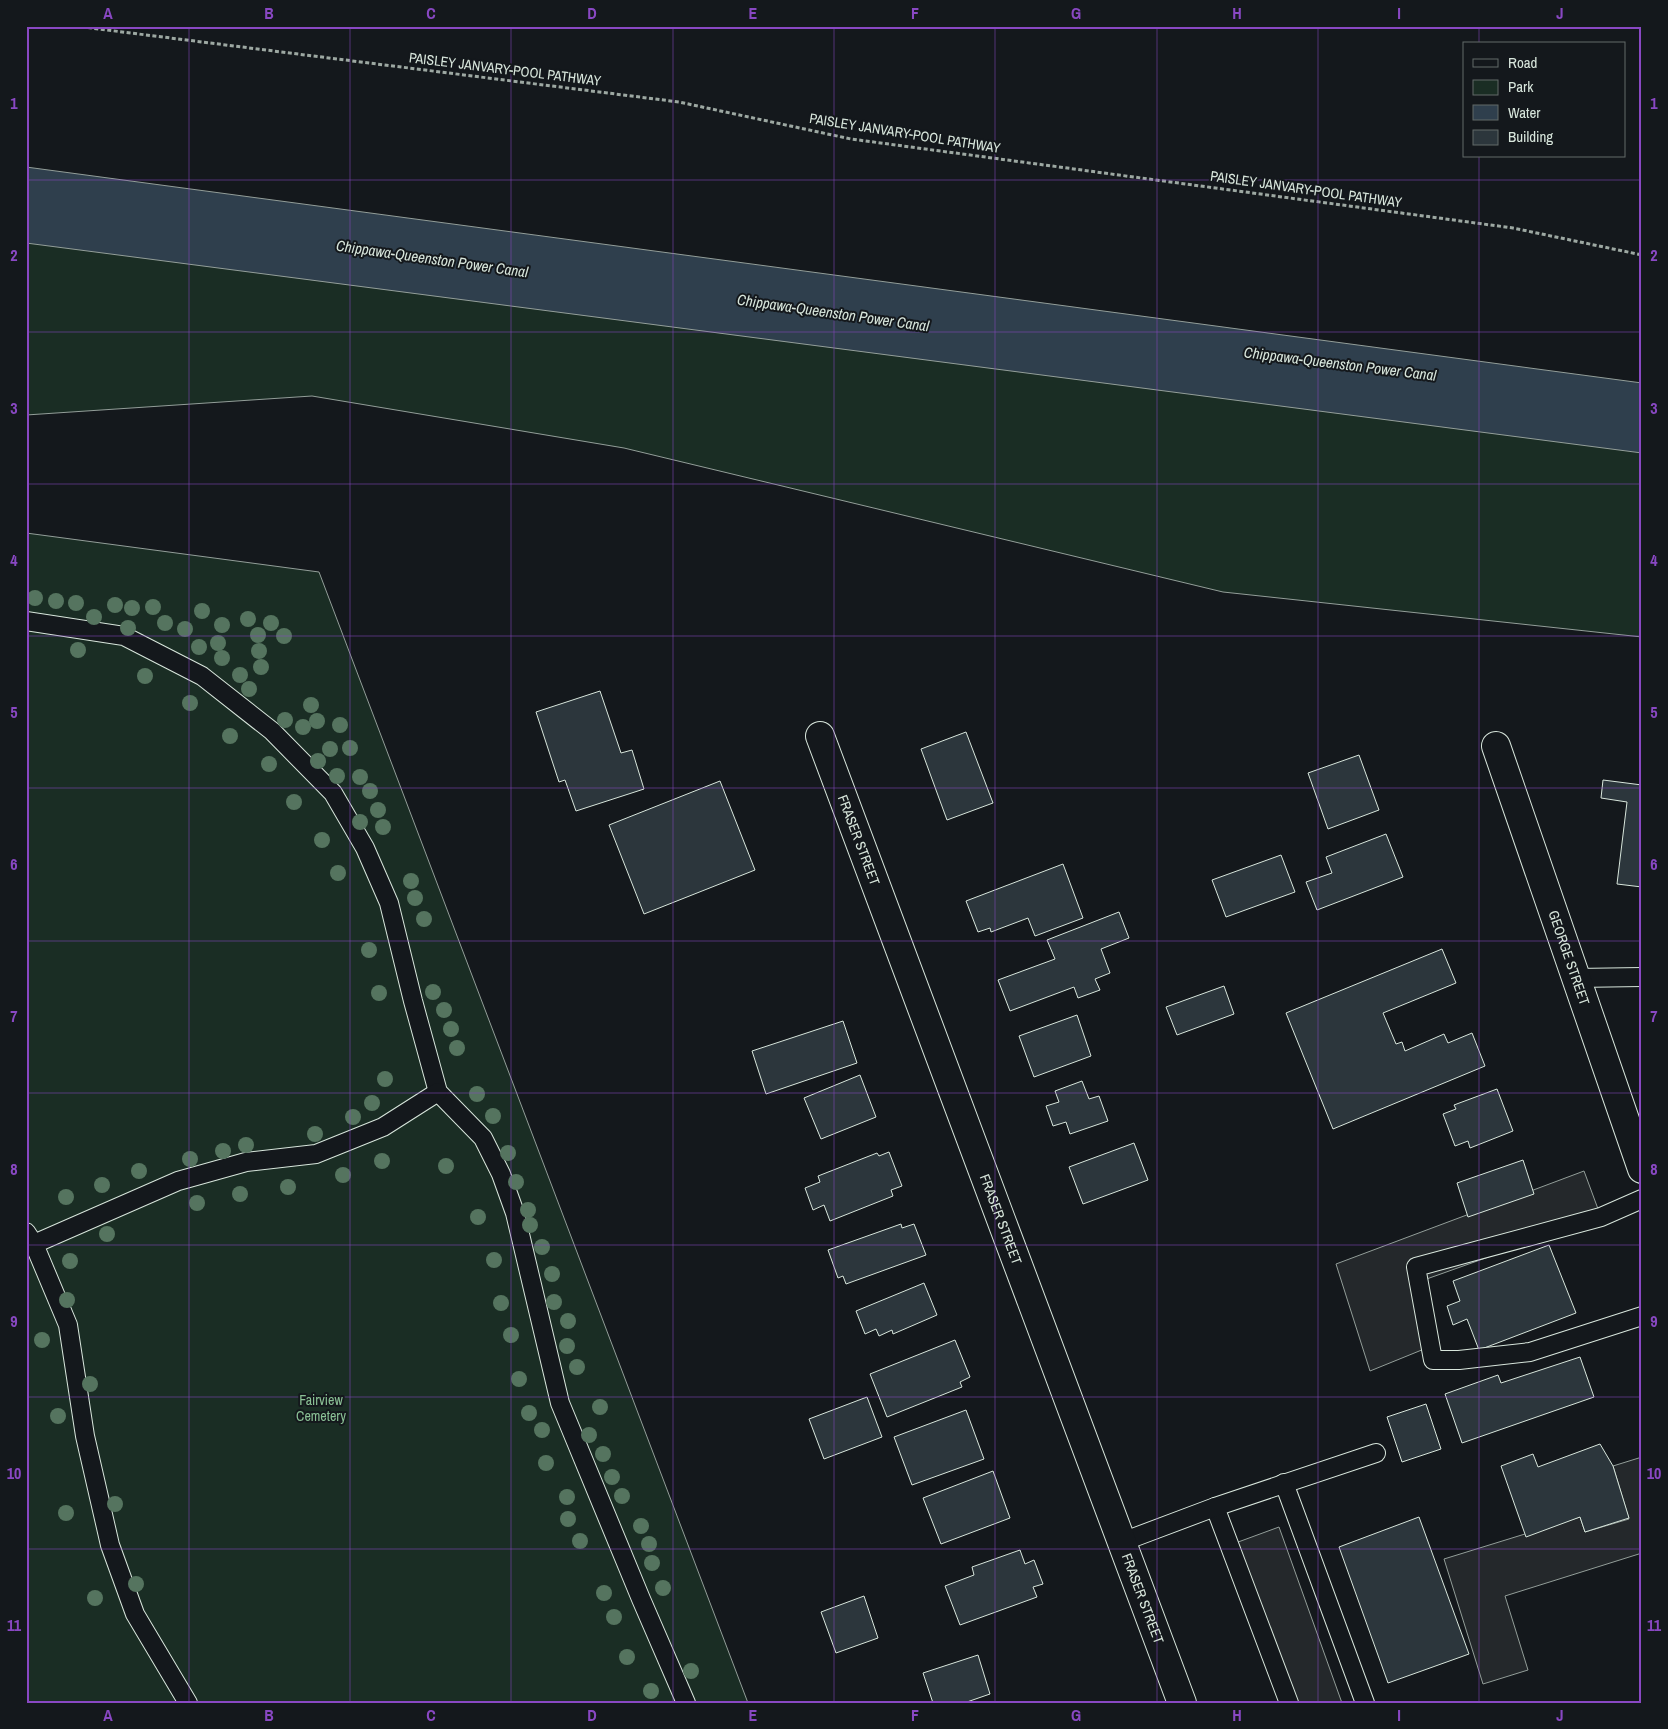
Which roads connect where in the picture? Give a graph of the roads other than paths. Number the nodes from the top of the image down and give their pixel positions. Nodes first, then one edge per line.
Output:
1 (26, 621) edge
2 (820, 736) dead end
3 (1496, 746) dead end
4 (1642, 977) edge
5 (1576, 978) junction
6 (438, 1092) junction
7 (1642, 1169) edge
8 (1642, 1199) edge
9 (29, 1240) edge
10 (1642, 1316) edge
11 (1376, 1453) dead end
12 (1284, 1484) junction
13 (1215, 1508) junction
14 (1122, 1542) junction
15 (188, 1703) edge
16 (686, 1703) edge
17 (1182, 1703) edge
18 (1289, 1703) edge
19 (1365, 1703) edge

1 - 6 lane
2 - 14 street, FRASER STREET
3 - 5 street, GEORGE STREET
4 - 5 lane
5 - 7 street, GEORGE STREET
6 - 9 lane
6 - 16 lane
8 - 10 lane
9 - 15 lane
11 - 12 lane
12 - 13 lane
12 - 19 lane
13 - 14 lane
13 - 18 lane
14 - 17 street, FRASER STREET

